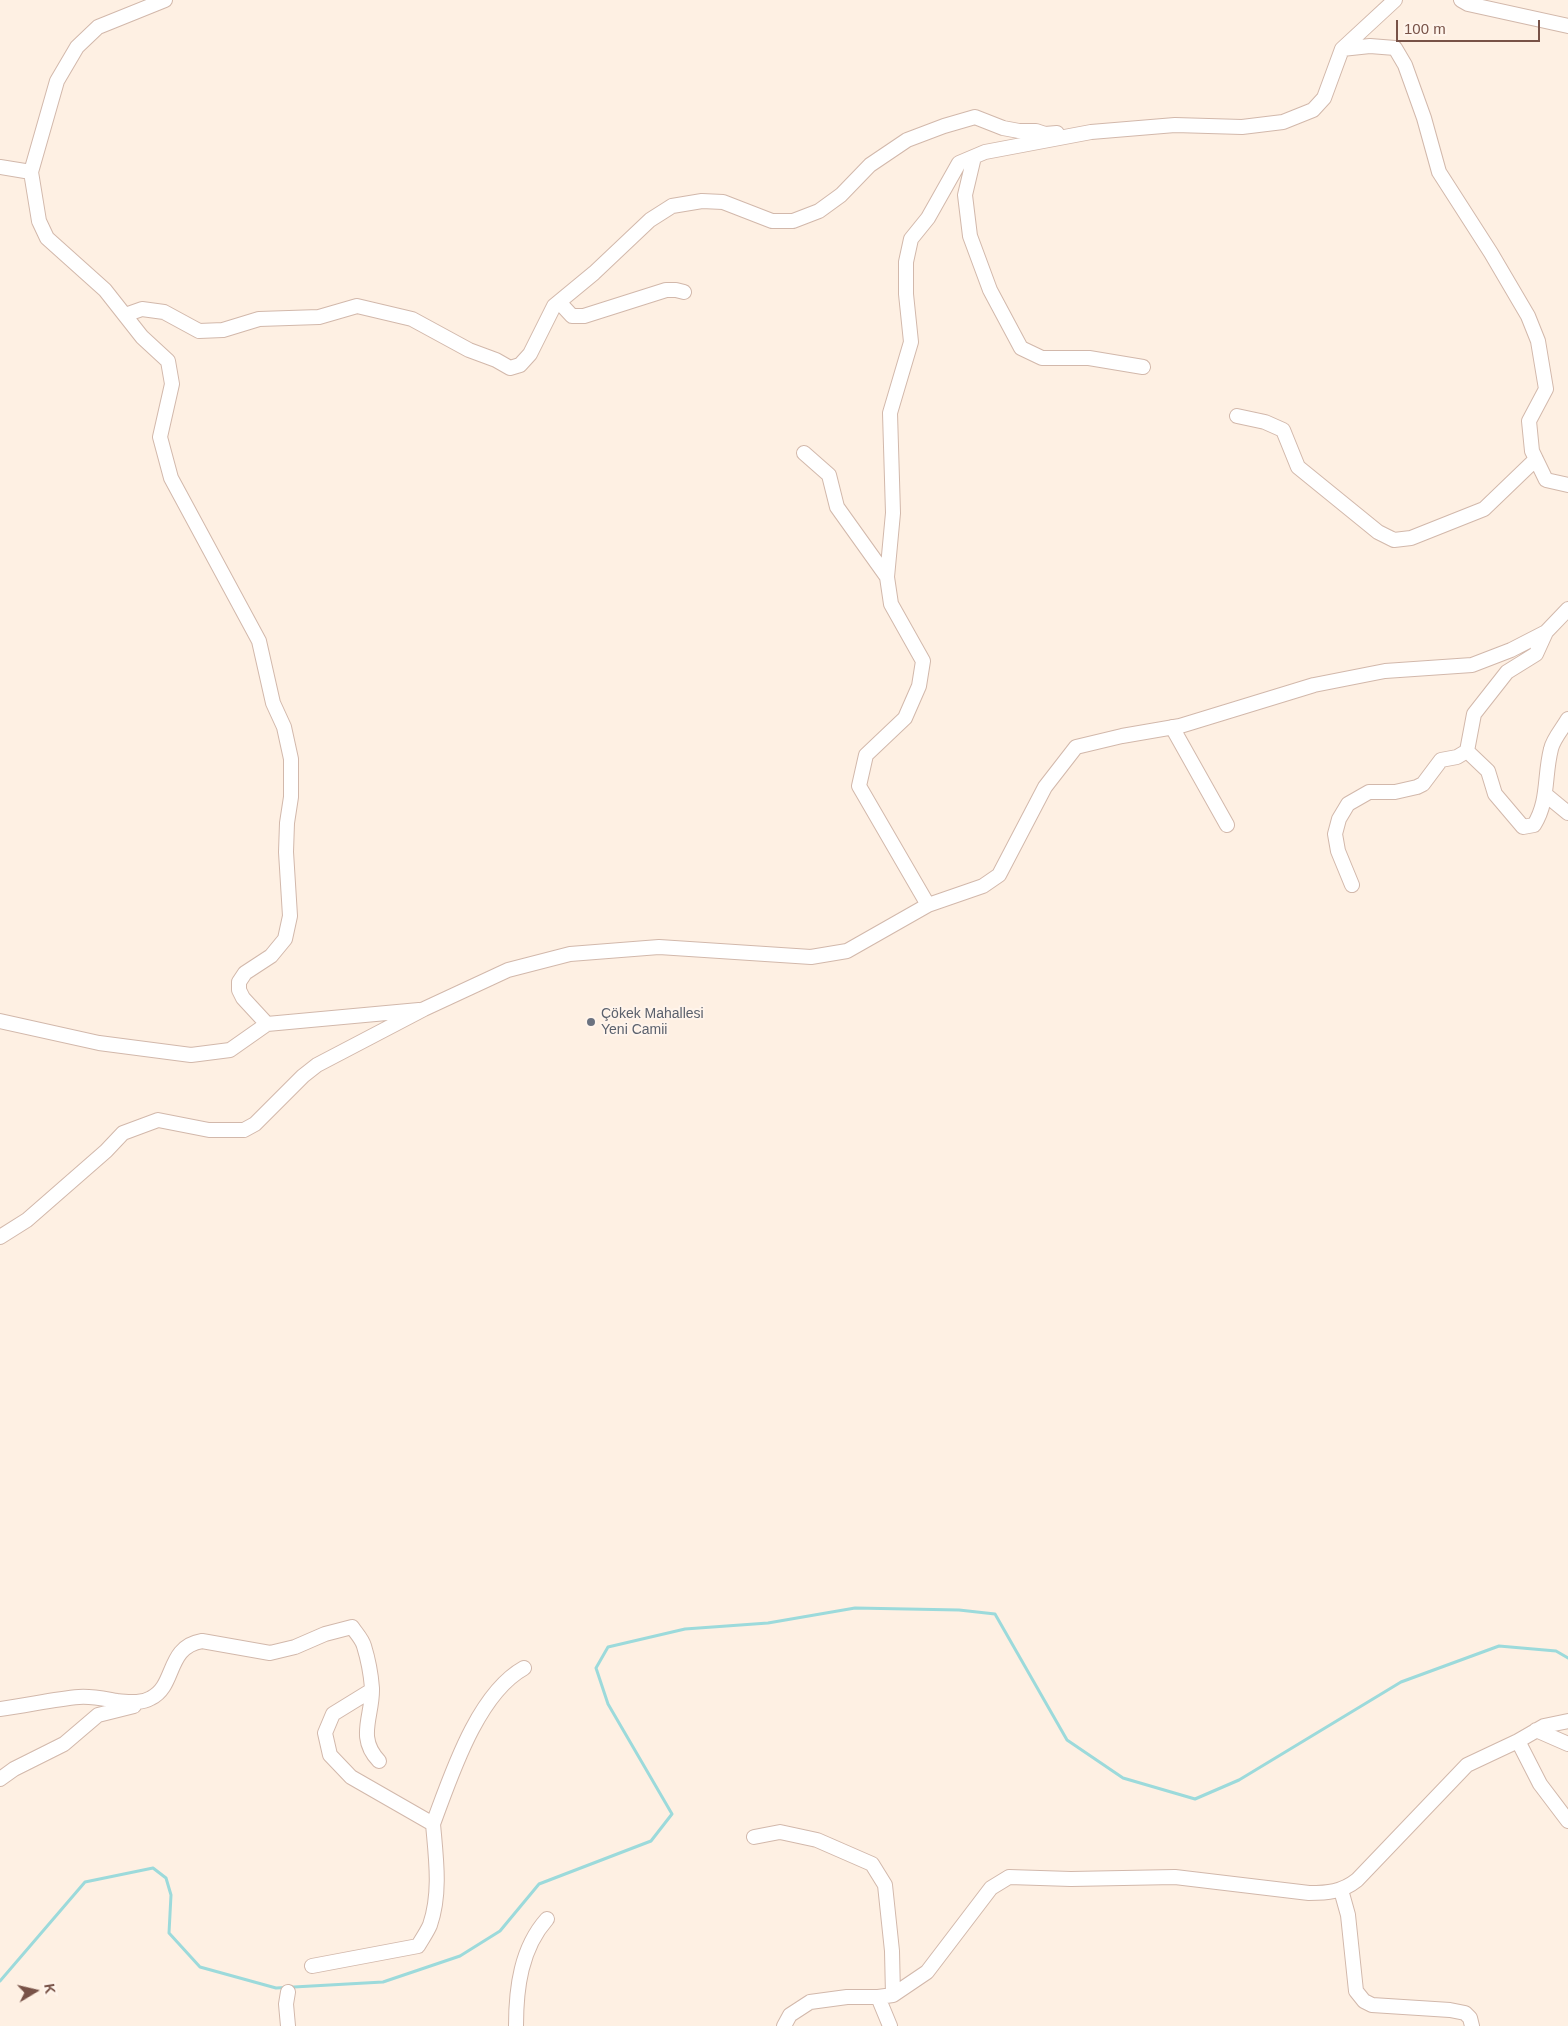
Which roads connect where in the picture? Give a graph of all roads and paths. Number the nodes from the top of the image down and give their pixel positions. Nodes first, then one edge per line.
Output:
1 (165, 0) edge
2 (1394, 0) edge
3 (1460, 0) edge
4 (1568, 26) edge
5 (1342, 49) junction
6 (1090, 132) junction
7 (974, 157) junction
8 (0, 168) edge
9 (31, 172) junction
10 (684, 292) dead end
11 (559, 302) junction
12 (125, 315) junction
13 (1143, 367) dead end
14 (1237, 416) dead end
15 (804, 453) dead end
16 (1536, 459) junction
17 (1568, 486) edge
18 (887, 577) junction
19 (1568, 609) edge
20 (1546, 632) junction
21 (1568, 719) edge
22 (1172, 727) junction
23 (1467, 751) junction
24 (1546, 795) junction
25 (1568, 813) edge
26 (1227, 825) dead end
27 (1352, 885) dead end
28 (928, 905) junction
29 (424, 1009) junction
30 (0, 1021) edge
31 (267, 1024) junction
32 (0, 1237) edge
33 (524, 1668) dead end
34 (372, 1690) junction
35 (138, 1702) junction
36 (0, 1709) edge
37 (1568, 1721) edge
38 (1536, 1730) junction
39 (1518, 1741) junction
40 (1568, 1744) edge
41 (379, 1761) dead end
42 (0, 1779) edge
43 (1568, 1821) edge
44 (433, 1824) junction
45 (754, 1837) dead end
46 (1341, 1890) junction
47 (547, 1919) dead end
48 (312, 1966) dead end
49 (288, 1992) dead end
50 (893, 1994) junction
51 (878, 1997) junction
52 (288, 2026) edge
53 (516, 2026) edge
54 (784, 2026) edge
55 (890, 2026) edge
56 (1472, 2026) edge

1 - 9 street
2 - 5 street
3 - 4 street
5 - 6 street
5 - 16 street
6 - 7 street
6 - 11 street
7 - 13 street
7 - 18 street
8 - 9 street
9 - 12 street
10 - 11 street
11 - 12 street
12 - 31 street
14 - 16 street
15 - 18 street
16 - 17 street
18 - 28 street
19 - 20 street
20 - 22 street
20 - 23 street
21 - 24 street
22 - 26 street
22 - 28 street
23 - 24 street
23 - 27 street
24 - 25 street
28 - 29 street
29 - 31 street
29 - 32 street
30 - 31 street
33 - 44 street
34 - 35 street
34 - 41 street
34 - 44 street
35 - 36 street
35 - 42 street
37 - 38 street
38 - 39 street
38 - 40 street
39 - 43 street
39 - 46 street
44 - 48 street
45 - 50 street
46 - 50 street
46 - 56 street
47 - 53 street
49 - 52 street
50 - 51 street
51 - 54 street
51 - 55 street

